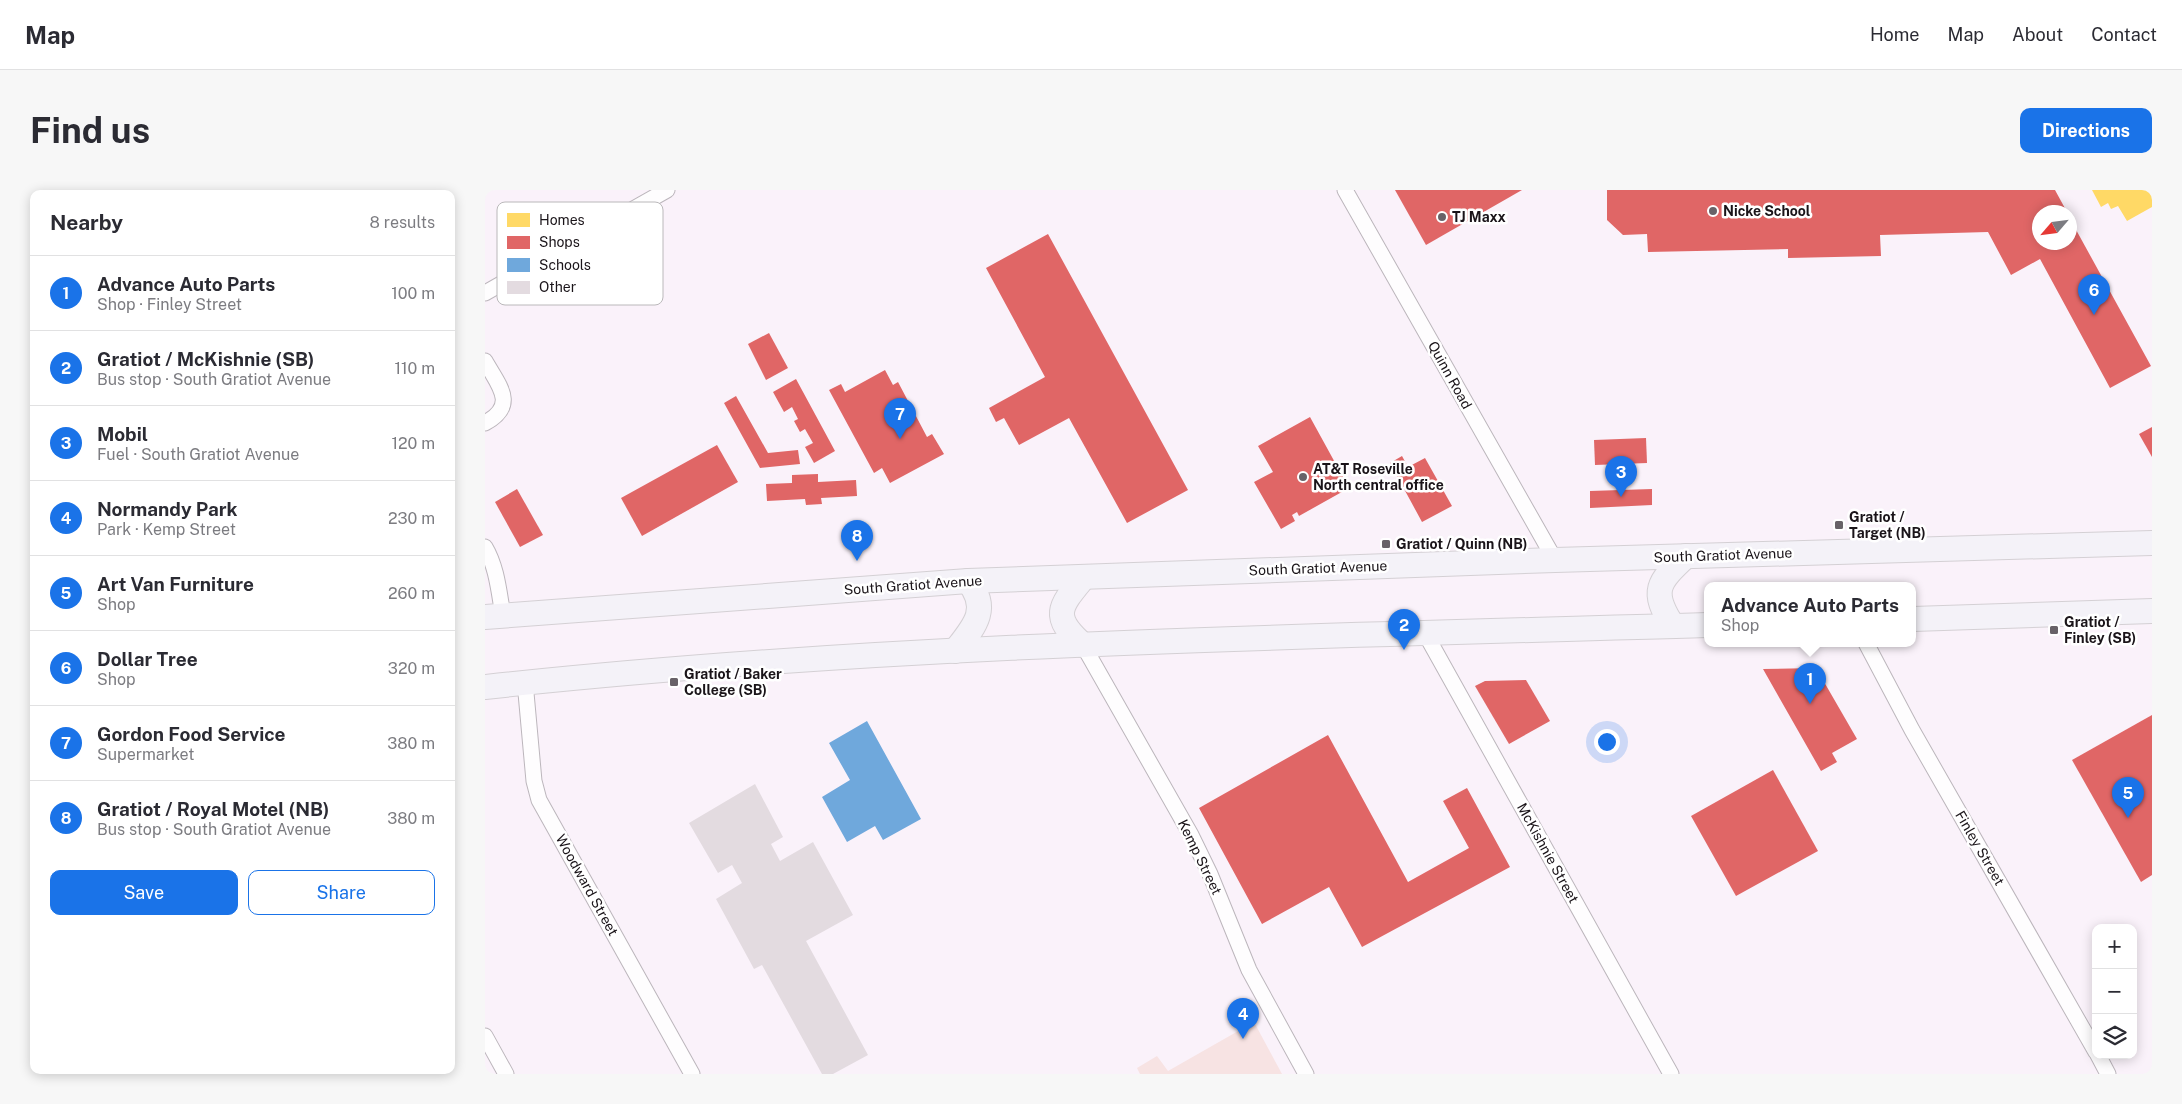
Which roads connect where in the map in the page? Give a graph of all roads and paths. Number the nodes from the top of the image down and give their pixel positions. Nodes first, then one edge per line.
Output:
1 (667, 190) edge
2 (1345, 190) edge
3 (646, 202) edge
4 (497, 286) edge
5 (485, 293) edge
6 (485, 361) edge
7 (485, 423) edge
8 (2152, 543) edge
9 (485, 547) edge
10 (1686, 556) junction
11 (1555, 560) junction
12 (1084, 577) junction
13 (968, 581) junction
14 (2147, 608) edge
15 (494, 616) edge
16 (1916, 619) edge
17 (1704, 625) edge
18 (1673, 626) junction
19 (1425, 633) junction
20 (1083, 645) junction
21 (1868, 647) edge
22 (955, 651) junction
23 (525, 682) junction
24 (485, 687) edge
25 (485, 1036) edge
26 (2092, 1045) edge
27 (2100, 1059) edge
28 (506, 1074) edge
29 (692, 1074) edge
30 (1306, 1074) edge
31 (1671, 1074) edge
32 (2108, 1074) edge

1 - 3 street
2 - 11 street, Quinn Road
4 - 5 street
6 - 7 street
8 - 10 main road, South Gratiot Avenue
9 - 15 street
10 - 11 main road, South Gratiot Avenue
10 - 18 main road
11 - 12 main road, South Gratiot Avenue
12 - 13 main road, South Gratiot Avenue
12 - 20 main road
13 - 15 main road, South Gratiot Avenue
13 - 22 main road
14 - 16 main road
17 - 18 main road
18 - 19 main road
19 - 20 main road
19 - 31 street, McKishnie Street
20 - 22 main road
20 - 30 street, Kemp Street
21 - 26 street, Finley Street
22 - 23 main road
23 - 24 main road
23 - 29 street, Woodward Street
25 - 28 street
27 - 32 street, Finley Street

